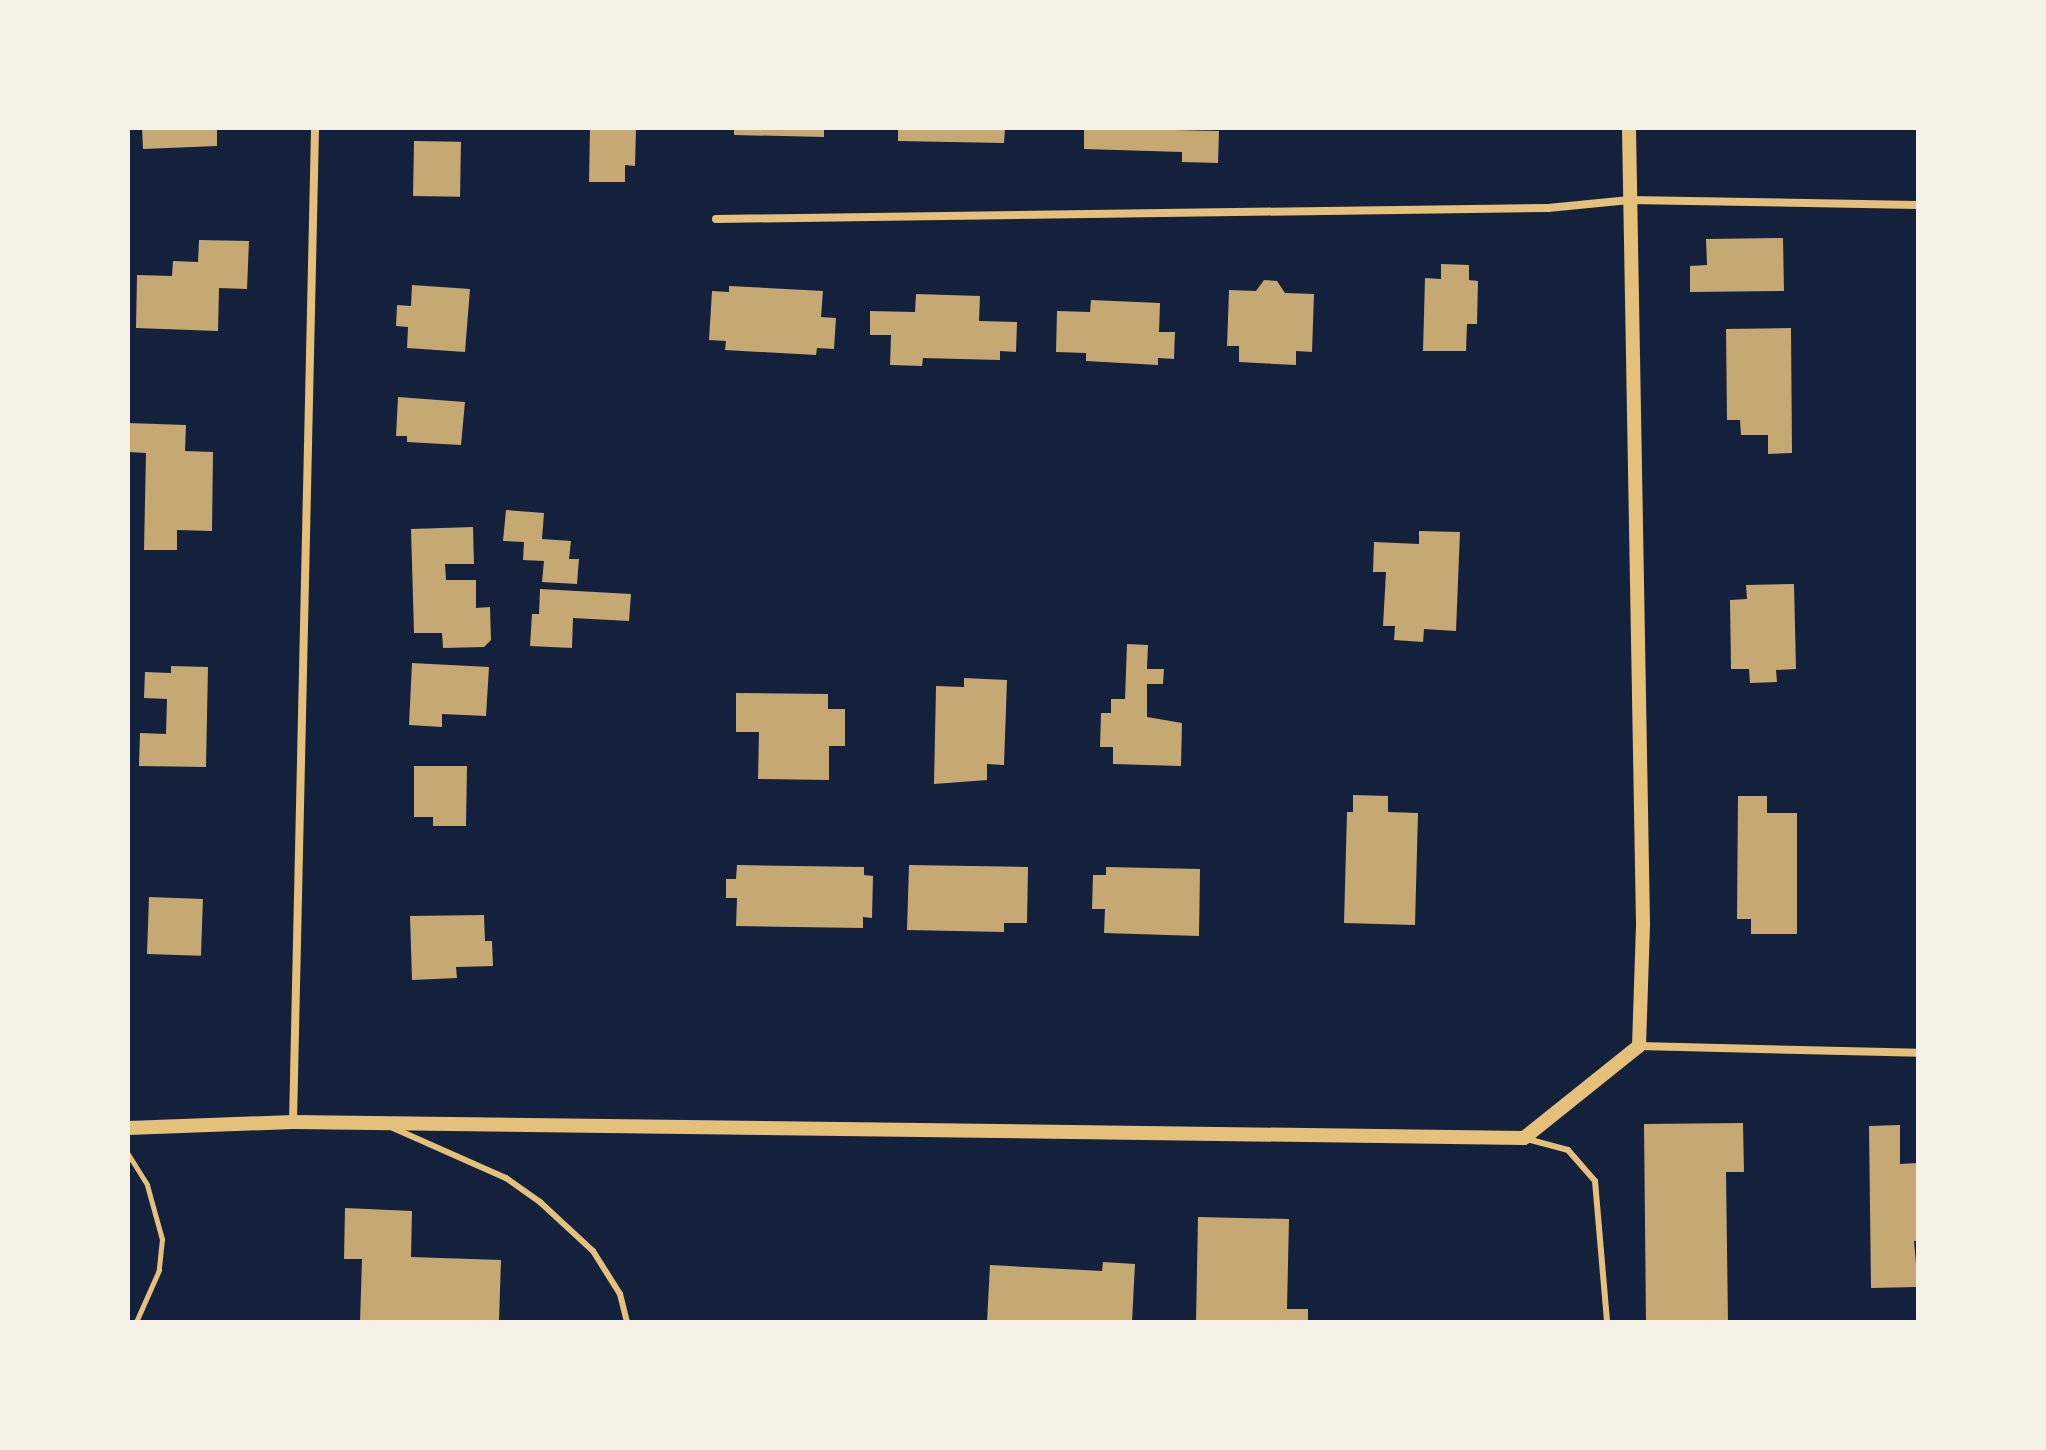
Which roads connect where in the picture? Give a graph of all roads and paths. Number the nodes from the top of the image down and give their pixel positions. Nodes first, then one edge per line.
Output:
1 (315, 128) edge
2 (1629, 128) edge
3 (1630, 200) junction
4 (1918, 205) edge
5 (716, 219) dead end
6 (1639, 1046) junction
7 (1918, 1053) edge
8 (293, 1122) junction
9 (381, 1123) junction
10 (128, 1128) edge
11 (1524, 1138) junction
12 (128, 1154) edge
13 (136, 1322) edge
14 (627, 1322) edge
15 (1607, 1322) edge

1 - 8 street
2 - 3 street
3 - 4 street
3 - 5 street
3 - 6 street
6 - 7 street
6 - 11 street
8 - 9 street
8 - 10 street
9 - 11 street
9 - 14 lane
11 - 15 lane
12 - 13 path

